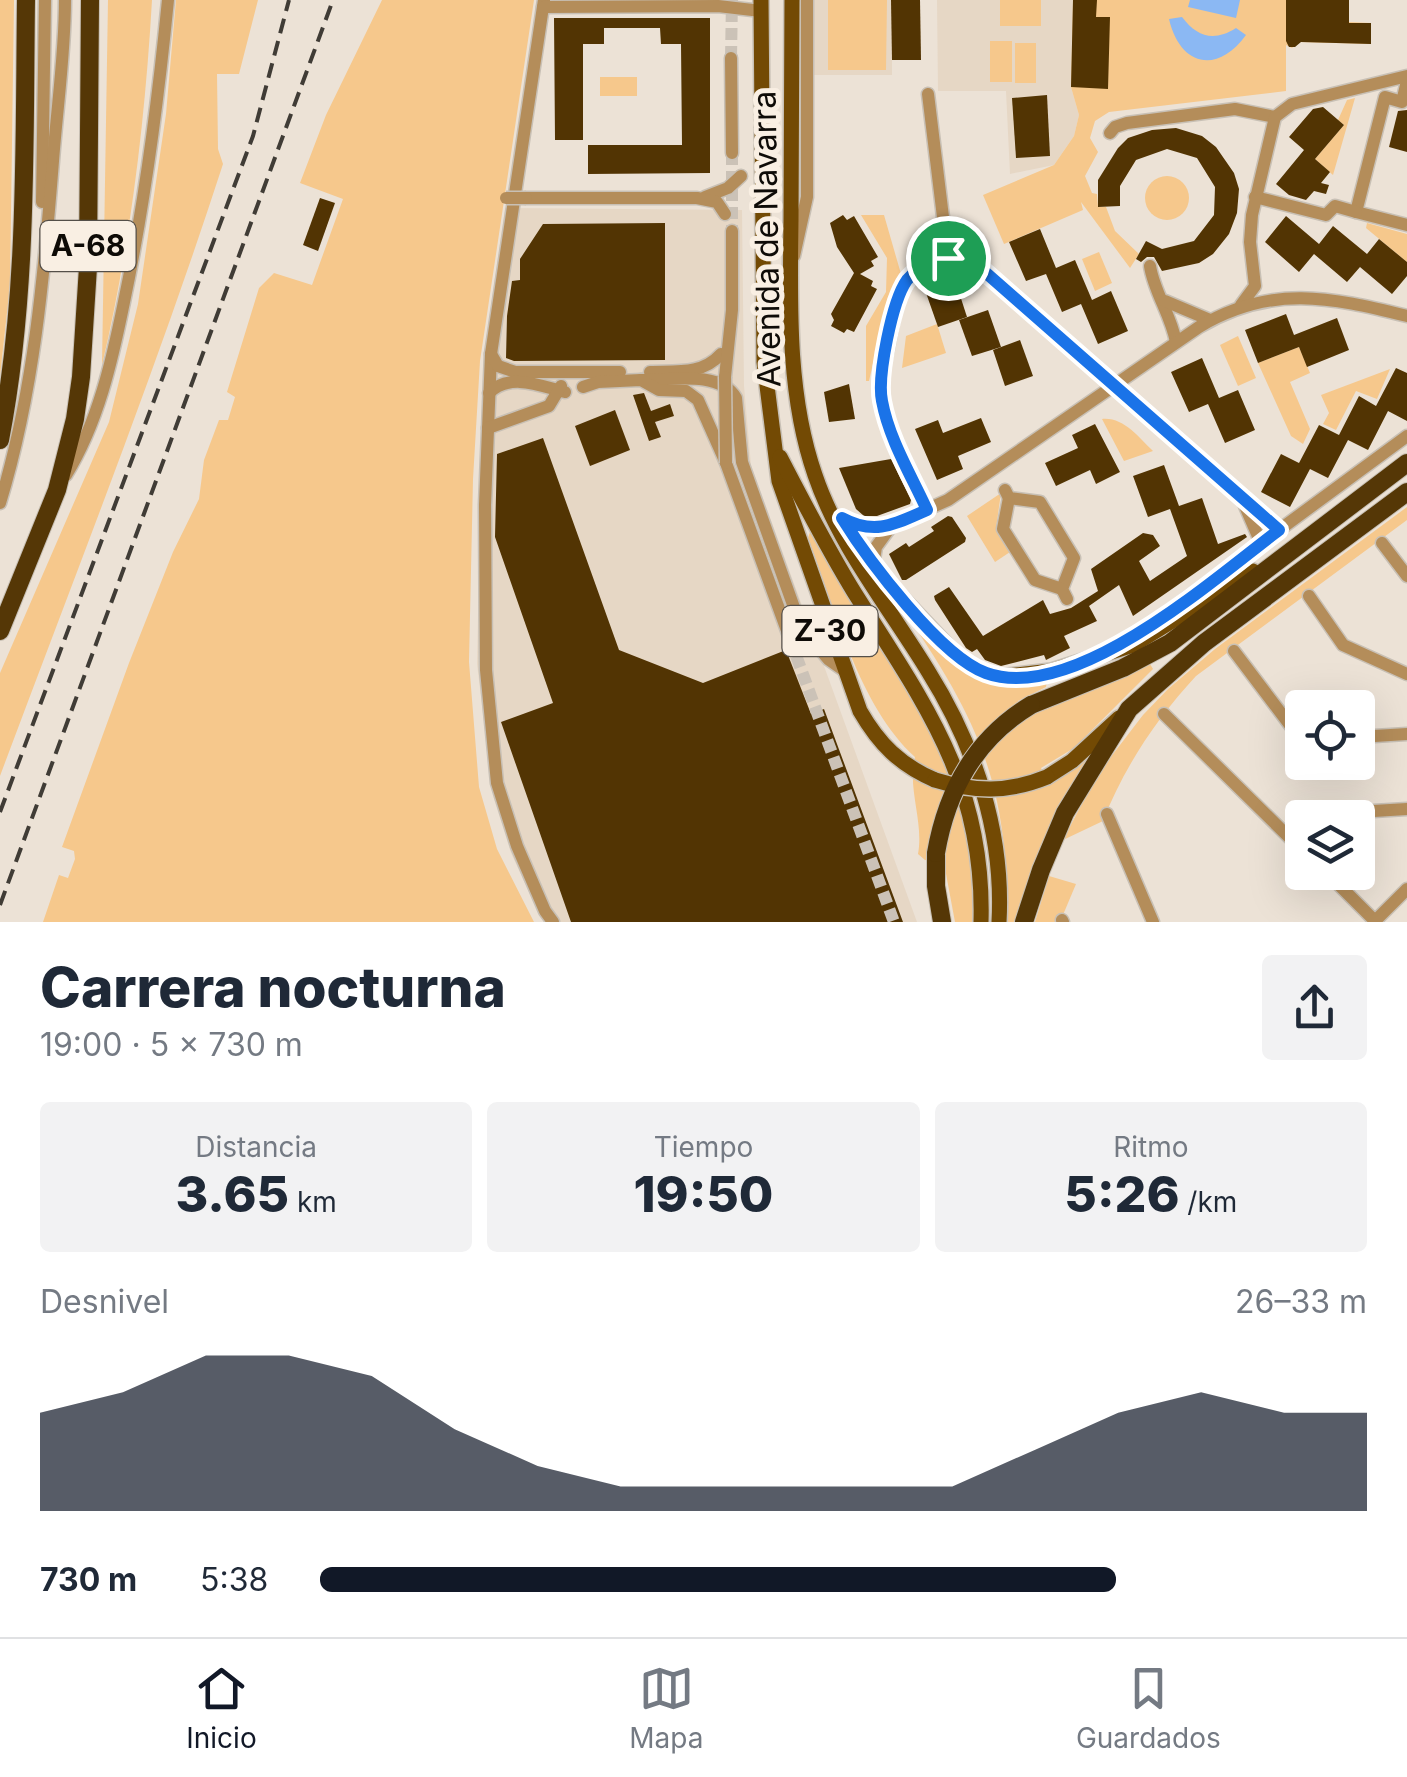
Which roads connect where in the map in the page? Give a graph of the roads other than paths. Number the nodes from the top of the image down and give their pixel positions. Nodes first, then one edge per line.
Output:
1 (26, 0) edge
2 (45, 0) edge
3 (65, 0) edge
4 (90, 0) edge
5 (168, 0) edge
6 (792, 0) edge
7 (807, 0) edge
8 (544, 3) edge
9 (761, 6) edge
10 (731, 58) tunnel mouth
11 (1407, 79) edge
12 (928, 94) dead end
13 (1275, 117) junction
14 (1110, 133) dead end
15 (732, 153) tunnel mouth
16 (741, 176) dead end
17 (506, 198) dead end
18 (697, 198) junction
19 (1255, 198) junction
20 (1356, 212) junction
21 (724, 214) dead end
22 (1407, 224) edge
23 (732, 231) tunnel mouth
24 (948, 258) junction
25 (1150, 266) dead end
26 (790, 268) junction
27 (1256, 280) junction
28 (42, 290) junction
29 (1279, 298) junction
30 (1164, 301) junction
31 (1239, 306) junction
32 (1407, 316) edge
33 (1210, 320) junction
34 (1176, 342) junction
35 (491, 354) junction
36 (725, 377) junction
37 (641, 380) junction
38 (569, 384) junction
39 (1114, 386) junction
40 (489, 393) junction
41 (488, 428) junction
42 (1407, 436) edge
43 (0, 440) edge
44 (776, 449) junction
45 (726, 463) junction
46 (1407, 463) edge
47 (814, 474) junction
48 (57, 490) junction
49 (1407, 492) edge
50 (1241, 499) junction
51 (0, 502) edge
52 (927, 510) junction
53 (842, 518) junction
54 (892, 525) junction
55 (1279, 530) junction
56 (1382, 542) dead end
57 (1261, 543) junction
58 (1300, 544) junction
59 (873, 566) junction
60 (1407, 576) edge
61 (1065, 594) joint
62 (1309, 596) dead end
63 (0, 631) edge
64 (790, 639) tunnel mouth
65 (1234, 651) dead end
66 (1102, 656) junction
67 (845, 671) junction
68 (1407, 674) edge
69 (1129, 709) junction
70 (1164, 714) dead end
71 (1285, 718) edge
72 (1407, 734) edge
73 (1375, 736) edge
74 (1407, 810) edge
75 (1375, 812) edge
76 (1107, 814) dead end
77 (1285, 833) edge
78 (1407, 889) edge
79 (1344, 890) edge
80 (553, 922) edge
81 (942, 922) edge
82 (981, 922) edge
83 (998, 922) edge
84 (1024, 922) edge
85 (1153, 922) edge
86 (1375, 922) edge

1 - 43 highway, A-68
2 - 28 street
3 - 28 street
4 - 48 highway, A-68
5 - 48 street
6 - 26 main road, Avenida de Navarra
7 - 26 street
8 - 9 street
8 - 35 street
9 - 44 main road, Avenida de Navarra
10 - 15 street
11 - 13 street
11 - 20 street
12 - 24 street
13 - 14 street
13 - 19 street
16 - 18 street
17 - 18 street, bridge
18 - 21 street
19 - 20 street
19 - 27 street
20 - 22 street
23 - 36 street
24 - 39 street
24 - 52 street
25 - 30 street
26 - 47 main road, Avenida de Navarra
27 - 29 street
27 - 31 street
28 - 51 street
29 - 31 street
29 - 32 street
30 - 33 street
30 - 34 street
31 - 33 street
33 - 34 street
34 - 39 street
35 - 38 street
35 - 40 street
36 - 38 street
36 - 45 street, bridge
37 - 38 street
37 - 45 street
37 - 67 street
38 - 40 street
38 - 41 street
39 - 50 street
39 - 52 street
40 - 41 street
41 - 80 street
42 - 55 street
44 - 67 main road, Z-30
44 - 82 main road
45 - 64 street
46 - 58 highway
47 - 53 main road
47 - 83 main road
48 - 63 highway, A-68
49 - 69 highway, Z-30
50 - 55 street
50 - 57 street
52 - 54 street
53 - 54 street
53 - 59 main road
54 - 59 street
55 - 57 street
56 - 60 street
57 - 66 street
58 - 66 main road
58 - 81 highway, bridge
59 - 66 main road
61 - 61 street
62 - 68 street
65 - 71 street
67 - 69 main road, Z-30, bridge
69 - 84 highway, Z-30
70 - 77 street
72 - 73 street
74 - 75 street
76 - 85 street
78 - 86 street
79 - 86 street

